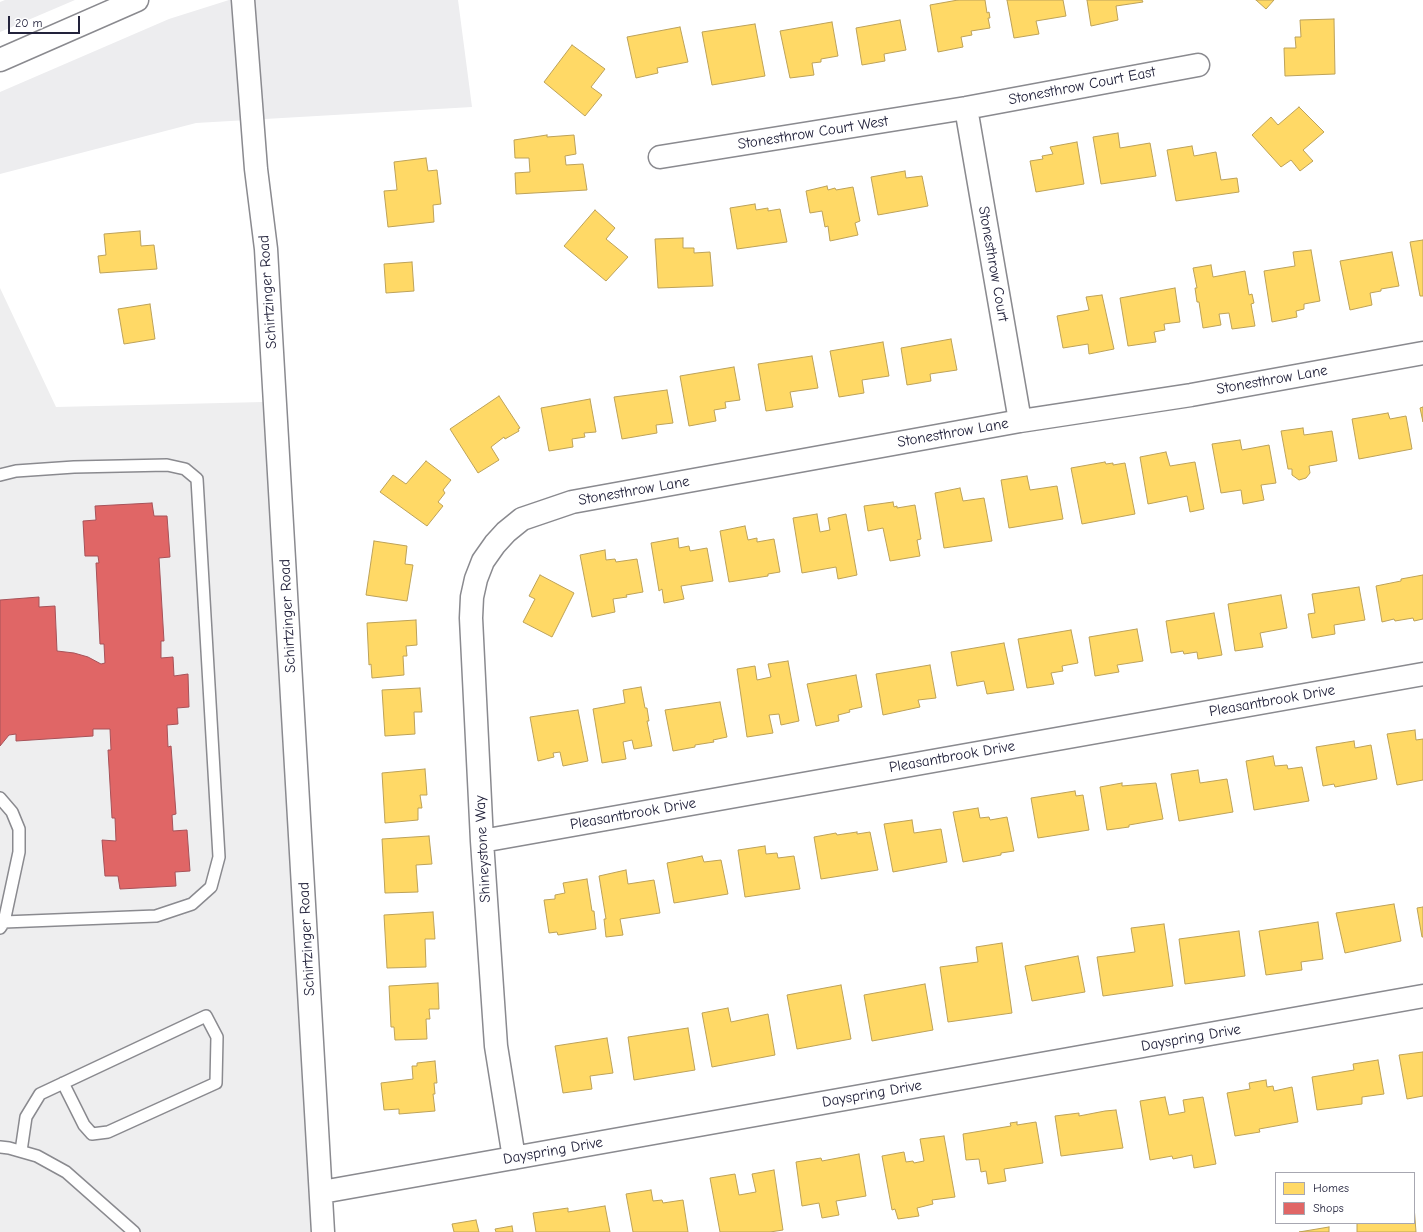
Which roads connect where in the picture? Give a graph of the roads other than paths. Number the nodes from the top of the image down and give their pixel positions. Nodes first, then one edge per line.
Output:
1 (136, 0) edge
2 (243, 0) edge
3 (0, 60) edge
4 (1198, 65) dead end
5 (966, 108) junction
6 (660, 157) dead end
7 (1423, 354) edge
8 (1020, 421) junction
9 (0, 475) edge
10 (495, 544) joint
11 (1423, 674) edge
12 (0, 798) edge
13 (482, 841) junction
14 (2, 925) edge
15 (1423, 996) edge
16 (63, 1083) junction
17 (0, 1147) edge
18 (21, 1151) junction
19 (514, 1158) junction
20 (322, 1192) junction
21 (134, 1232) edge
22 (323, 1232) edge

1 - 3 street
2 - 20 street, Schirtzinger Road
4 - 5 street, Stonesthrow Court East
5 - 6 street, Stonesthrow Court West
5 - 8 street, Stonesthrow Court
7 - 8 street, Stonesthrow Lane
8 - 10 street, Stonesthrow Lane
9 - 14 lane
10 - 13 street, Shineystone Way
11 - 13 street, Pleasantbrook Drive
12 - 14 lane
13 - 19 street, Shineystone Way
15 - 19 street, Dayspring Drive
16 - 16 lane
16 - 18 lane
17 - 18 lane
18 - 21 lane
19 - 20 street, Dayspring Drive
20 - 22 street, Schirtzinger Road

